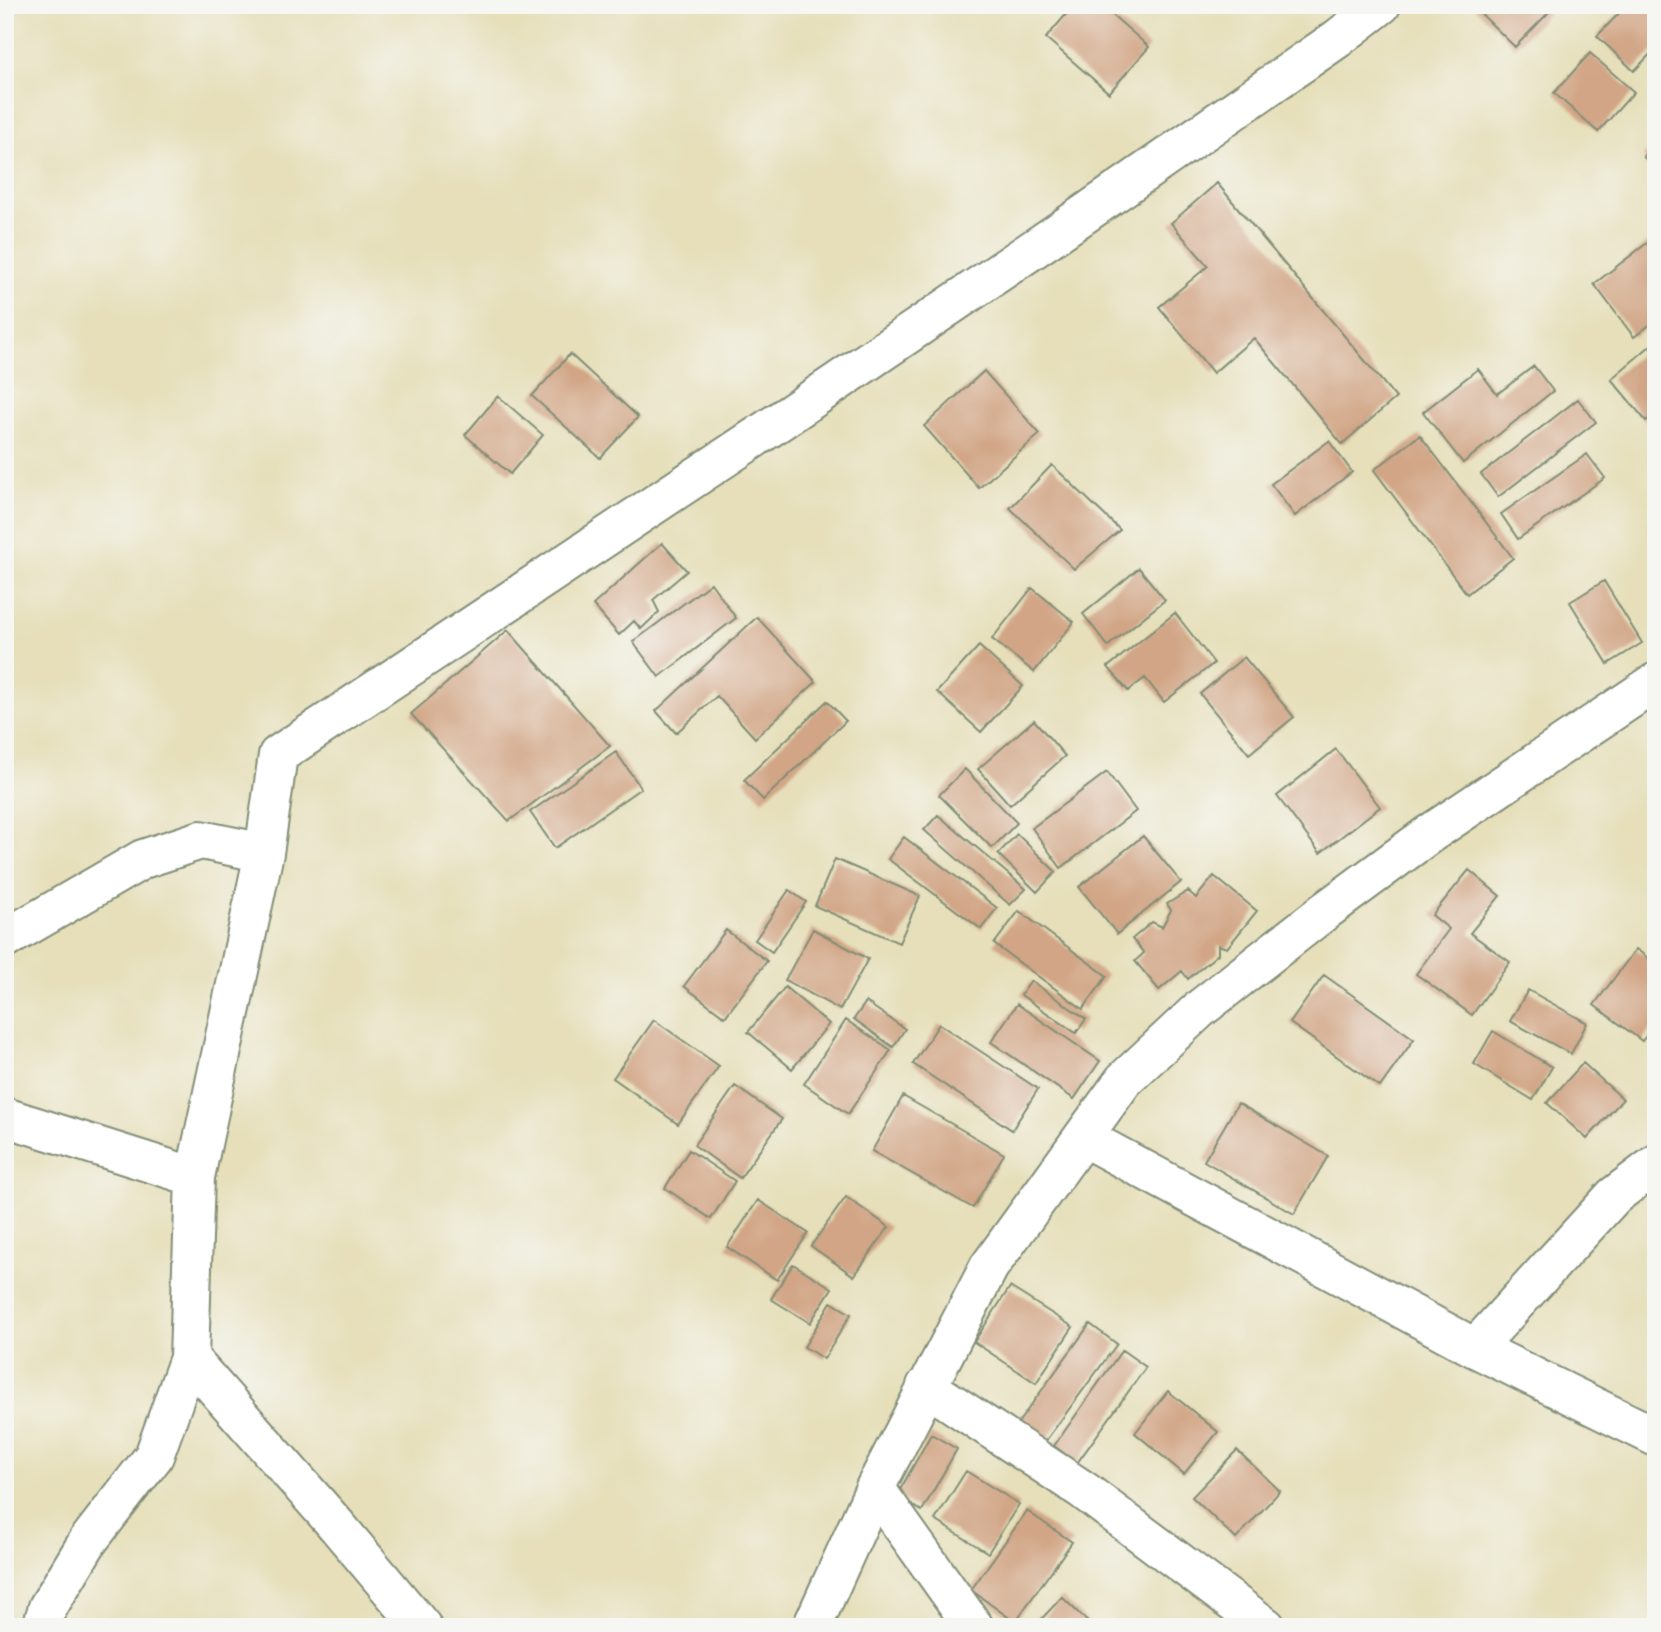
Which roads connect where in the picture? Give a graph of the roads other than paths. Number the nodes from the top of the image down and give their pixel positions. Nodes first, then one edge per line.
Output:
1 (1381, 5) edge
2 (1656, 682) edge
3 (264, 852) junction
4 (5, 939) edge
5 (5, 1117) edge
6 (1083, 1137) junction
7 (1656, 1164) edge
8 (195, 1177) junction
9 (1475, 1348) junction
10 (189, 1357) junction
11 (926, 1386) junction
12 (1656, 1437) edge
13 (875, 1488) junction
14 (42, 1627) edge
15 (422, 1627) edge
16 (812, 1627) edge
17 (974, 1627) edge
18 (1266, 1627) edge

1 - 3 street
2 - 6 street
3 - 4 street
3 - 8 street
5 - 8 street
6 - 9 street
6 - 11 street
7 - 9 street
8 - 10 street
9 - 12 street
10 - 14 street
10 - 15 street
11 - 13 street
11 - 18 street
13 - 16 street
13 - 17 street

